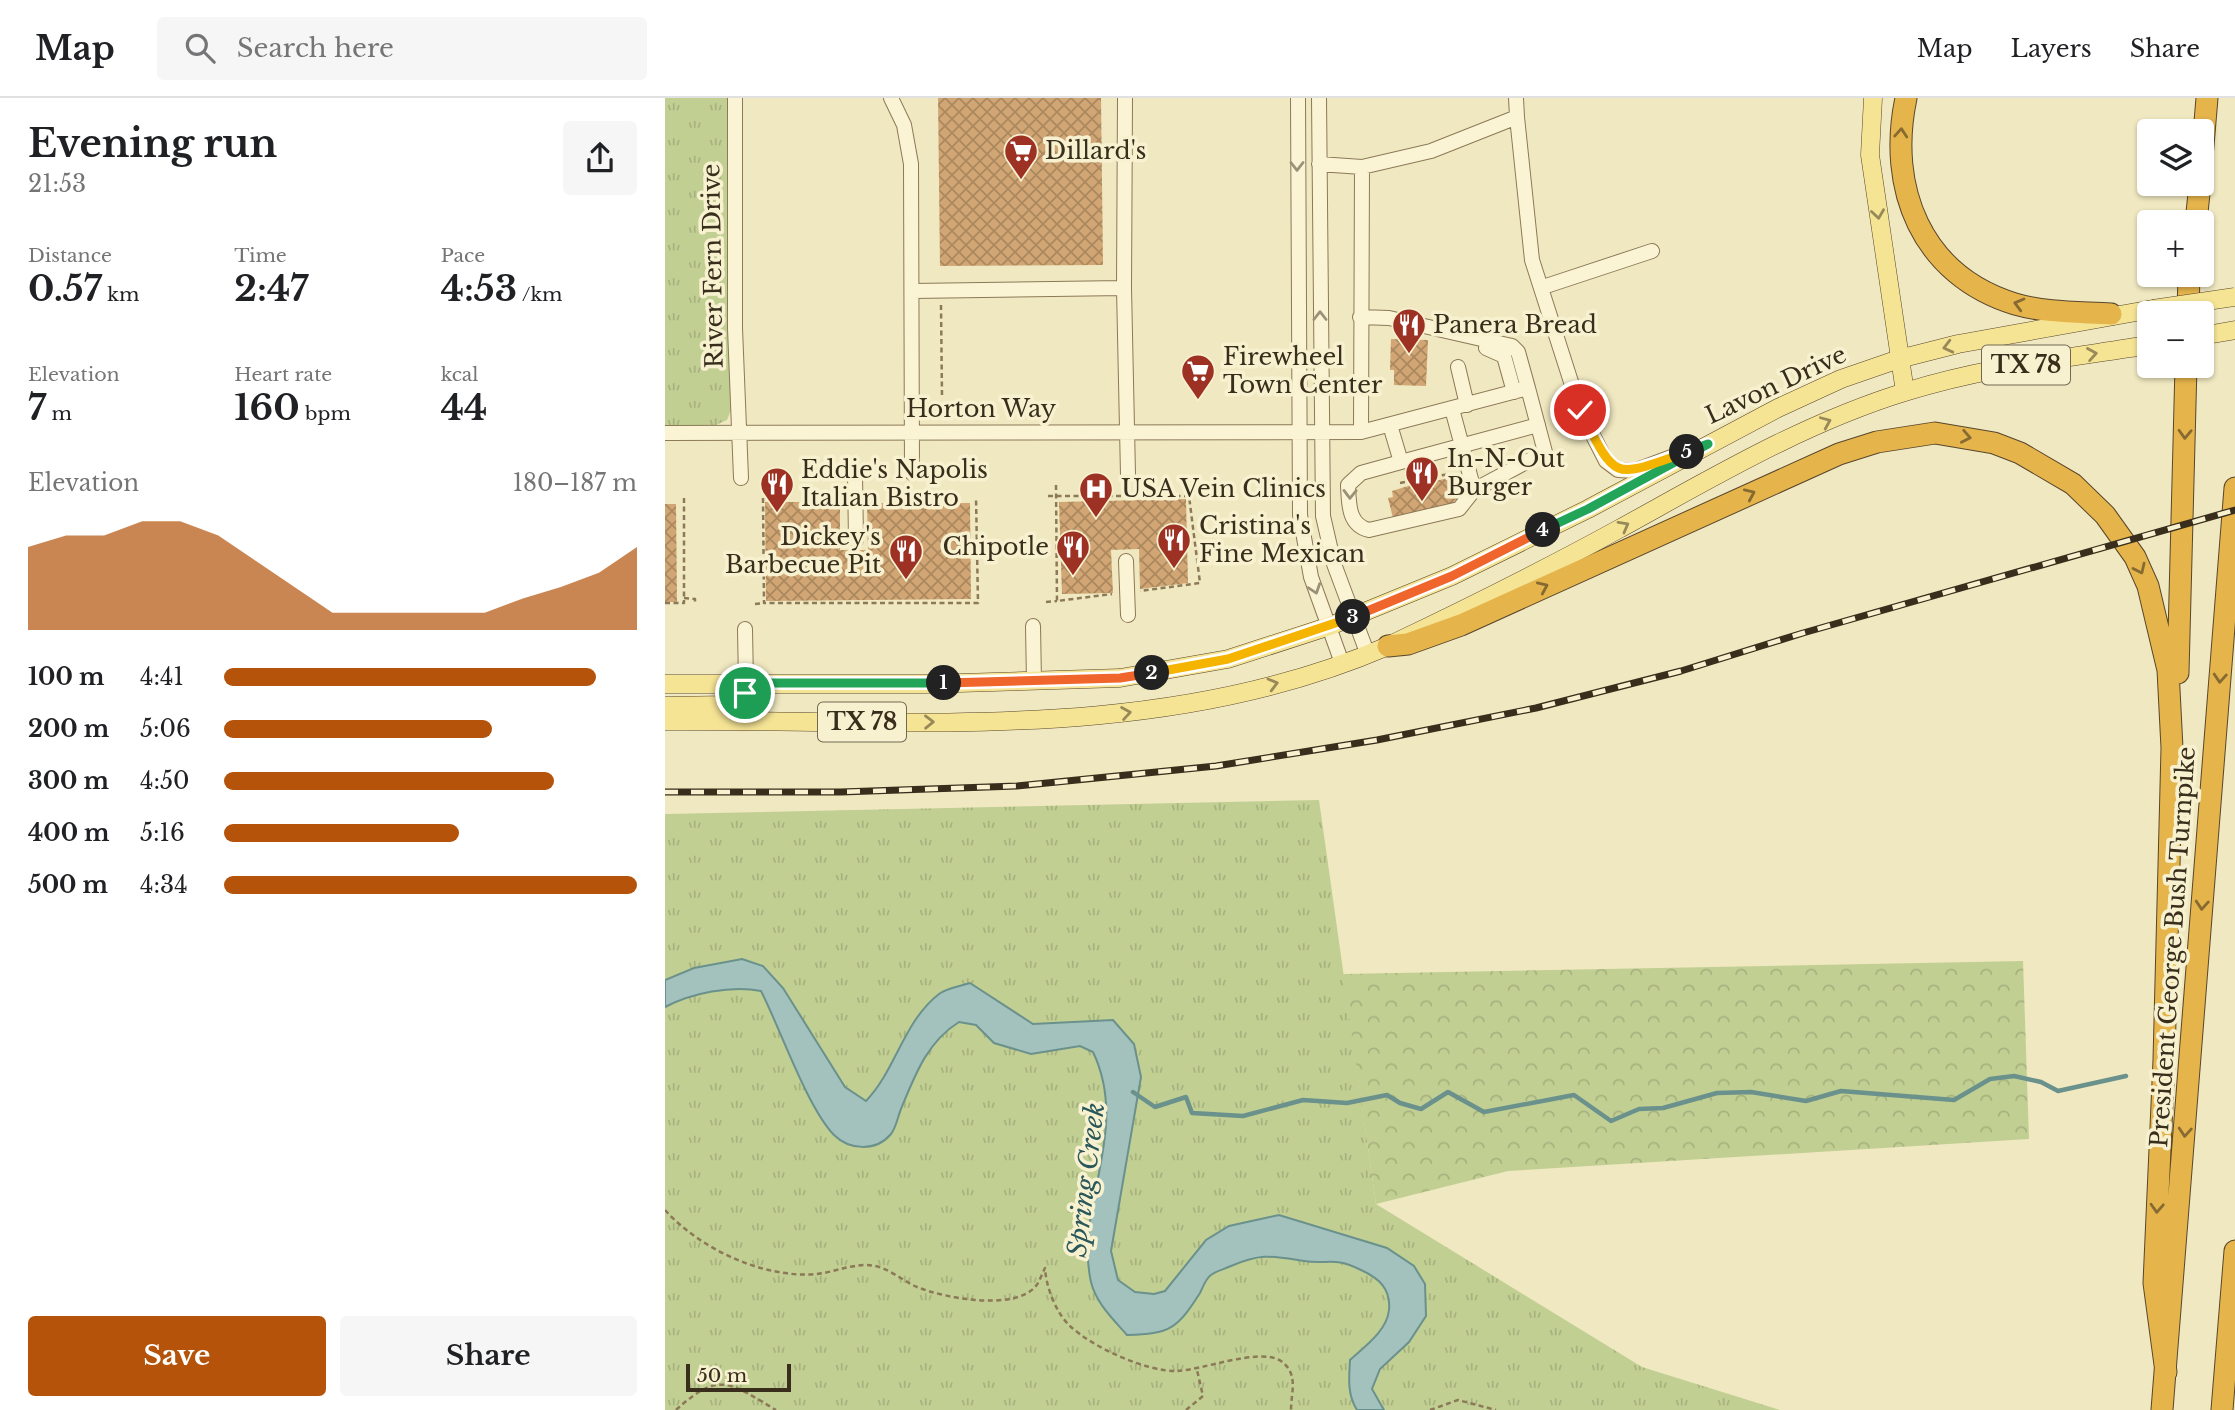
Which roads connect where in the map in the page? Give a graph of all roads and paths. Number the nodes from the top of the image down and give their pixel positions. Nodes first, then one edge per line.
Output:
1 (735, 98) edge
2 (891, 98) edge
3 (1125, 98) edge
4 (1298, 98) edge
5 (1319, 98) edge
6 (1516, 98) edge
7 (1873, 98) edge
8 (1906, 98) edge
9 (2194, 98) edge
10 (2207, 98) edge
11 (1517, 117) junction
12 (2194, 119) edge
13 (2205, 119) edge
14 (1319, 164) junction
15 (1362, 167) junction
16 (1652, 251) dead end
17 (1543, 287) junction
18 (1123, 288) junction
19 (912, 291) junction
20 (2235, 297) edge
21 (941, 302) dead end
22 (2111, 314) junction
23 (1360, 317) junction
24 (2235, 330) edge
25 (2214, 334) edge
26 (2137, 347) edge
27 (1899, 359) junction
28 (1458, 368) dead end
29 (2186, 378) edge
30 (1521, 390) junction
31 (1905, 392) junction
32 (942, 394) dead end
33 (1467, 405) junction
34 (1452, 409) junction
35 (1390, 425) junction
36 (1538, 425) junction
37 (912, 432) junction
38 (1125, 432) junction
39 (1298, 432) junction
40 (1360, 432) junction
41 (665, 433) edge
42 (740, 433) junction
43 (1321, 434) junction
44 (1708, 444) junction
45 (1462, 446) junction
46 (1401, 462) junction
47 (912, 473) dead end
48 (1449, 474) dead end
49 (855, 475) dead end
50 (1128, 475) dead end
51 (741, 478) dead end
52 (1400, 483) dead end
53 (1056, 485) dead end
54 (2235, 488) edge
55 (1474, 490) junction
56 (1048, 496) dead end
57 (1056, 496) junction
58 (976, 497) dead end
59 (684, 498) dead end
60 (764, 498) dead end
61 (856, 540) dead end
62 (1126, 561) dead end
63 (1128, 593) junction
64 (684, 598) junction
65 (1057, 601) junction
66 (1046, 602) dead end
67 (665, 603) edge
68 (764, 603) junction
69 (695, 604) dead end
70 (755, 604) dead end
71 (1128, 615) dead end
72 (1353, 617) junction
73 (1033, 626) dead end
74 (1330, 626) junction
75 (745, 629) dead end
76 (1388, 646) junction
77 (1368, 655) junction
78 (1342, 663) junction
79 (1034, 681) junction
80 (746, 683) junction
81 (665, 684) edge
82 (665, 706) edge
83 (665, 721) edge
84 (2172, 748) junction
85 (665, 1210) edge
86 (2235, 1251) edge
87 (1197, 1370) junction
88 (2166, 1372) junction
89 (677, 1410) edge
90 (776, 1410) edge
91 (1186, 1410) edge
92 (1291, 1410) edge
93 (1430, 1410) edge
94 (1496, 1410) edge
95 (2162, 1410) edge
96 (2222, 1410) edge

1 - 42 street, River Fern Drive
2 - 19 street
3 - 18 street
4 -> 39 street
5 - 14 street
6 - 11 street
7 -> 27 main road
22 -> 8 highway
9 - 12 highway
10 - 13 highway
11 - 15 street
11 - 17 street
14 - 15 street
43 -> 14 street
15 - 23 street
16 - 17 street
17 - 44 street
18 - 19 street
18 - 38 street
19 - 37 street
20 - 22 main road, Lavon Drive / TX 78, bridge
21 - 32 path
22 -> 27 main road, Lavon Drive / TX 78
23 - 30 street
23 - 40 street
24 - 25 main road
31 -> 26 main road, TX 78
27 - 31 main road
27 - 44 main road, Lavon Drive / TX 78
28 - 33 street
29 -> 84 highway
30 - 33 street, Horton Way
30 - 36 street
76 -> 31 main road, TX 78
33 - 34 street, Horton Way
34 - 35 street, Horton Way
34 - 45 street
35 - 40 street, Horton Way
35 - 46 street
36 - 45 street
36 - 55 street
37 - 38 street, Horton Way
37 - 42 street, Horton Way
37 - 47 street
38 - 39 street, Horton Way
38 - 50 street
39 - 43 street, Horton Way
39 -> 74 street
40 - 43 street, Horton Way
41 - 42 street, Horton Way
42 - 51 street, River Fern Drive
43 - 72 street
44 - 72 main road, Lavon Drive / TX 78
45 - 46 street
45 - 55 street
46 -> 55 street
48 - 52 path
49 - 61 street
53 - 57 path
54 -> 88 highway, President George Bush Turnpike
56 - 57 path
57 - 63 path
57 - 65 path
58 - 68 path
59 - 64 path
60 - 68 path
62 - 63 street
63 - 65 path
63 - 71 street
64 - 67 path
64 - 69 path
65 - 66 path
68 - 70 path
72 - 74 main road, Lavon Drive / TX 78
72 - 77 street
73 - 79 street
74 - 78 street
74 - 79 main road, Lavon Drive / TX 78
75 - 80 street
76 - 77 main road, TX 78
76 -> 84 highway
77 - 78 main road, TX 78
83 -> 78 main road, TX 78
79 - 80 main road, Lavon Drive / TX 78
80 - 81 main road, Lavon Drive / TX 78
80 - 82 main road
84 -> 88 highway
85 - 87 path
86 - 96 highway
87 - 91 path
87 - 92 path
88 - 95 highway, President George Bush Turnpike
89 - 90 path
93 - 94 path

